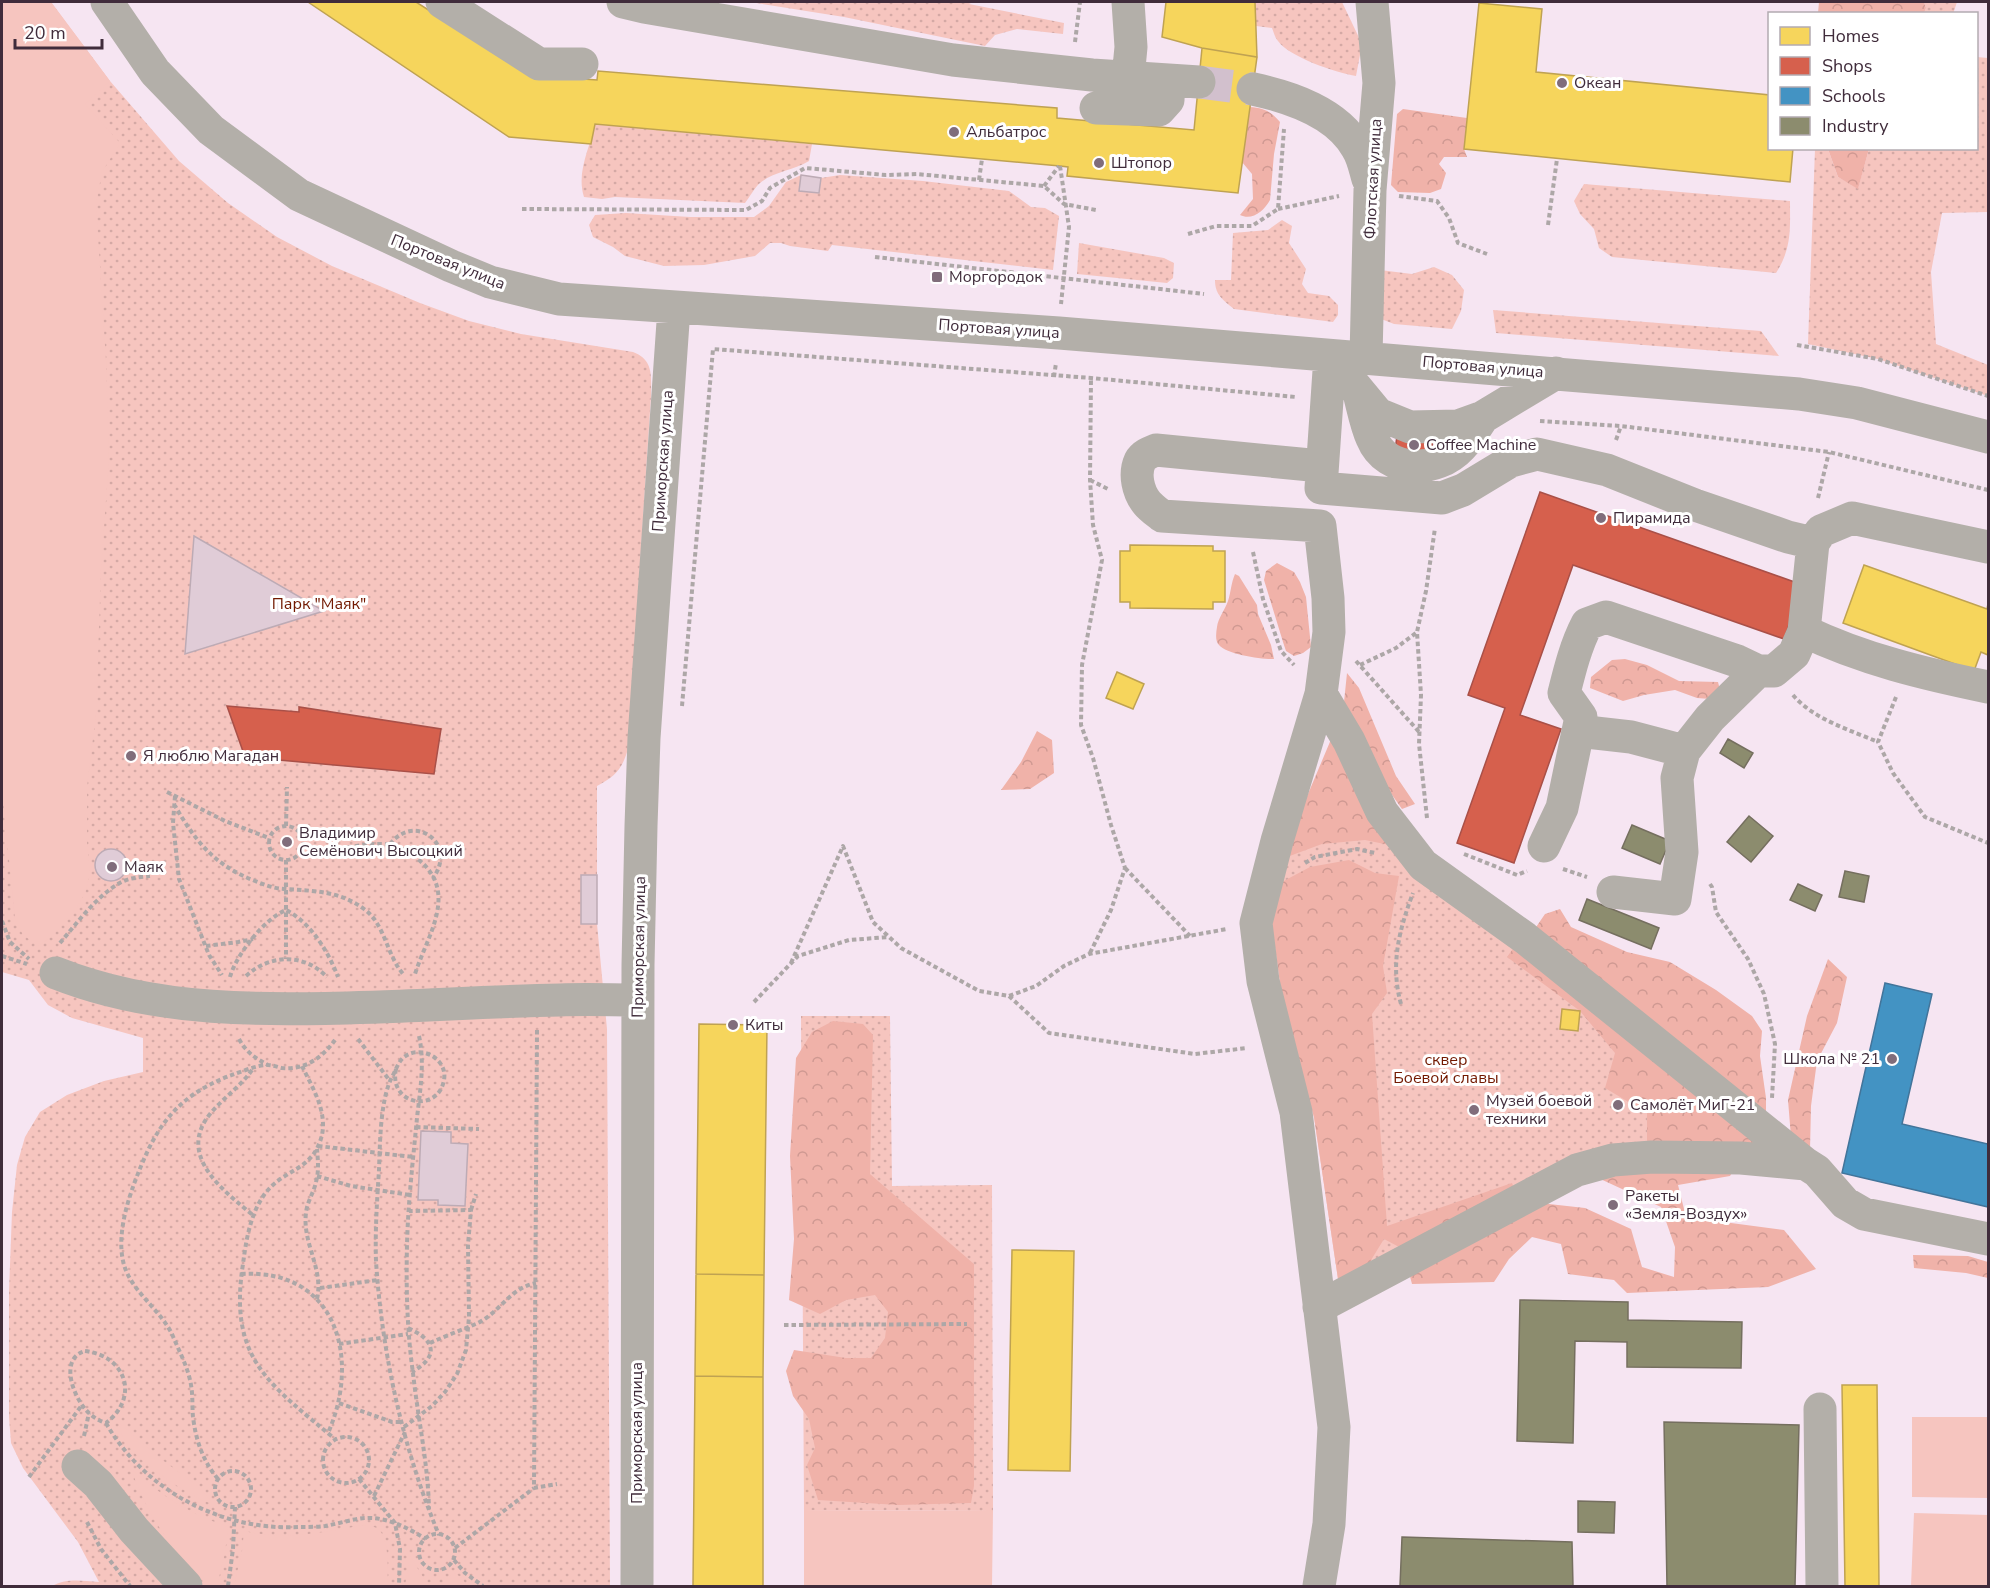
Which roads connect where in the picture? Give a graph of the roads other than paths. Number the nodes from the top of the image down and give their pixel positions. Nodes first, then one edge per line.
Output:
1 (107, 2) edge
2 (442, 2) edge
3 (624, 2) edge
4 (1128, 2) edge
5 (1372, 2) edge
6 (582, 64) dead end
7 (1128, 78) junction
8 (1252, 88) tunnel mouth
9 (1095, 108) dead end
10 (1370, 190) junction
11 (674, 308) junction
12 (1330, 356) junction
13 (1366, 357) junction
14 (1556, 373) junction
15 (1989, 437) edge
16 (1321, 477) junction
17 (1320, 526) junction
18 (1813, 543) junction
19 (1989, 547) edge
20 (1804, 631) junction
21 (1766, 671) junction
22 (1989, 687) edge
23 (1321, 694) junction
24 (1578, 731) junction
25 (1684, 751) junction
26 (1544, 860) road end
27 (1613, 892) road end
28 (50, 960) road end
29 (638, 1000) junction
30 (1811, 1167) junction
31 (1989, 1239) edge
32 (1319, 1307) junction
33 (1820, 1409) dead end
34 (78, 1466) dead end
35 (186, 1587) edge
36 (637, 1587) edge
37 (1319, 1587) edge
38 (1822, 1587) edge

1 - 11 street, Портовая улица
2 - 6 street
3 - 7 street
4 - 7 street
5 - 10 street, Флотская улица
7 - 9 street
8 - 10 street
10 - 13 street, Флотская улица
11 - 12 street, Портовая улица
11 - 29 street, Приморская улица
12 - 13 street, Портовая улица
12 - 14 street
12 - 16 street
13 - 14 street, Портовая улица
14 - 15 street, Портовая улица
16 - 17 street
16 - 17 street
16 - 18 street
17 - 23 street
18 - 19 street
18 - 20 street
20 - 21 street
20 - 22 street
21 - 24 street
21 - 25 street
23 - 30 street
23 - 32 street
24 - 25 street
24 - 26 street
25 - 27 street
28 - 29 street
29 - 36 street, Приморская улица
30 - 31 street
30 - 32 street
32 - 37 street
33 - 38 street
34 - 35 street

